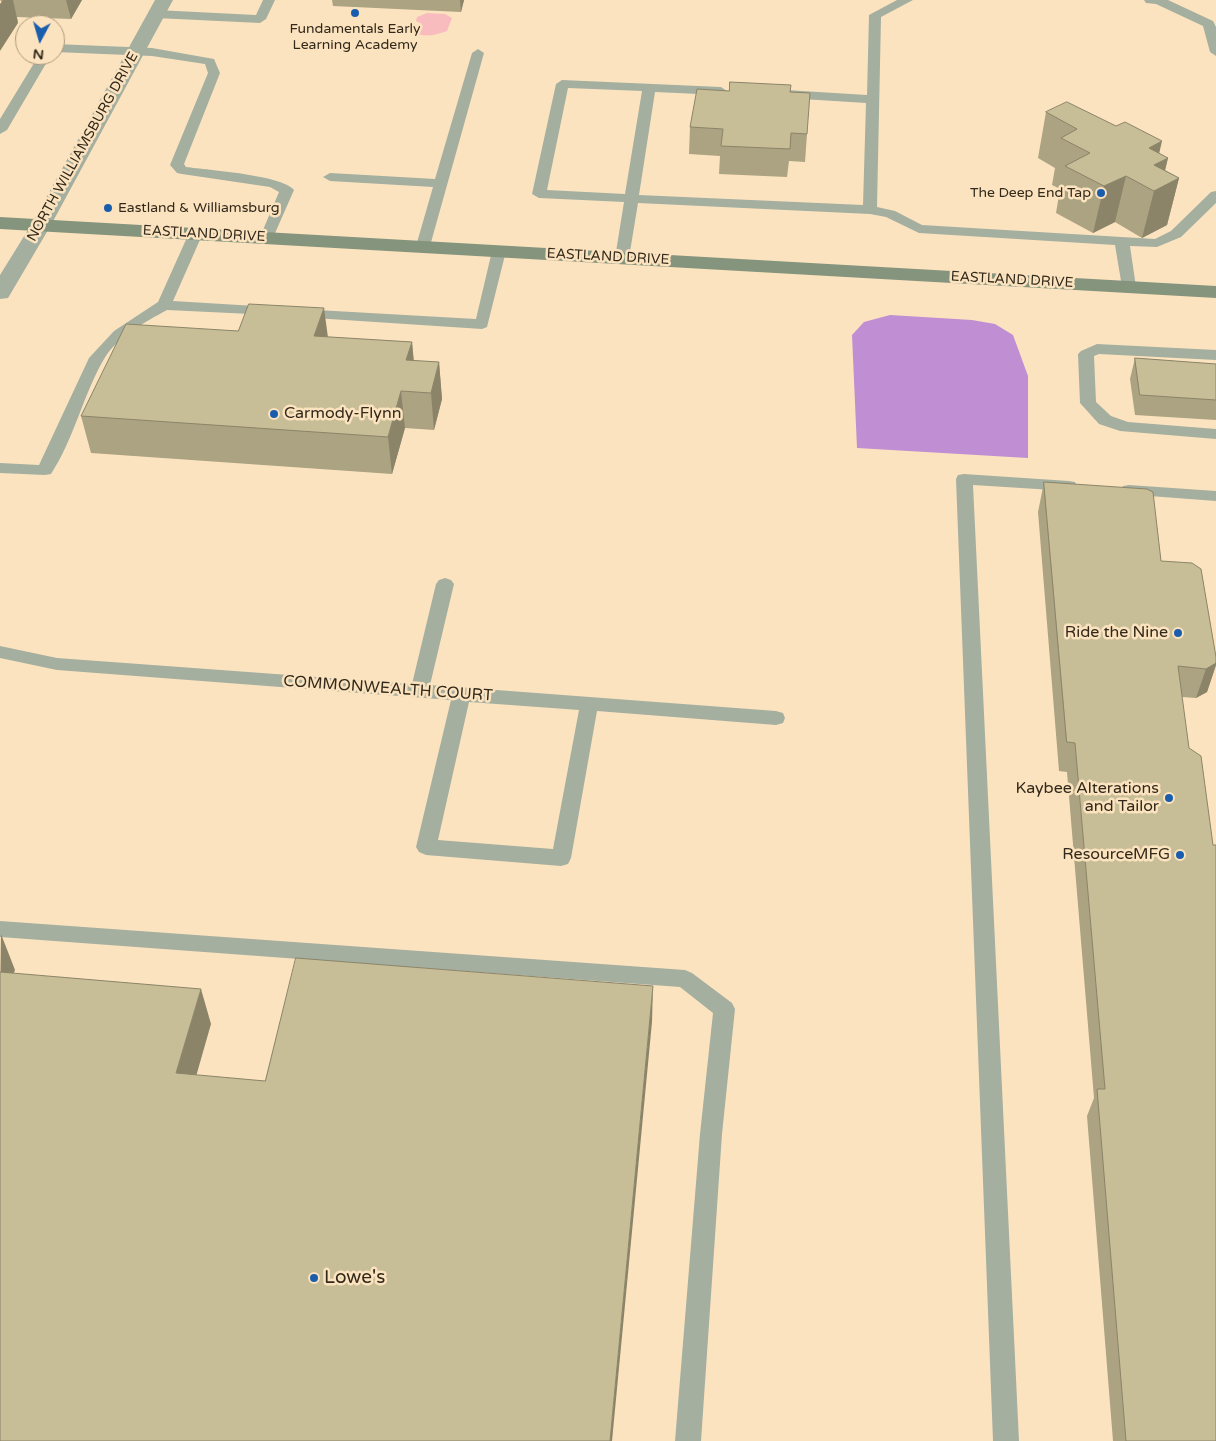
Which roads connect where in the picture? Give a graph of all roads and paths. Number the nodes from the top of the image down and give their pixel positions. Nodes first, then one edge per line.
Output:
1 (269, 0) edge
2 (907, 0) edge
3 (1150, 0) edge
4 (160, 7) edge
5 (65, 48) edge
6 (135, 52) junction
7 (1216, 52) edge
8 (478, 53) dead end
9 (39, 65) edge
10 (649, 88) junction
11 (737, 92) edge
12 (775, 94) edge
13 (872, 99) junction
14 (0, 130) edge
15 (330, 177) dead end
16 (441, 183) junction
17 (1216, 195) edge
18 (631, 200) junction
19 (870, 210) junction
20 (0, 222) edge
21 (41, 225) junction
22 (196, 233) junction
23 (267, 237) junction
24 (1122, 241) junction
25 (423, 246) junction
26 (498, 251) junction
27 (622, 258) junction
28 (1129, 287) junction
29 (1216, 292) edge
30 (0, 293) edge
31 (164, 304) junction
32 (1216, 355) edge
33 (1216, 434) edge
34 (0, 468) edge
35 (1216, 496) edge
36 (445, 584) dead end
37 (0, 652) edge
38 (419, 691) junction
39 (461, 695) junction
40 (589, 704) junction
41 (776, 718) dead end
42 (0, 929) edge
43 (688, 1441) edge
44 (1006, 1441) edge

1 - 4 lane
2 - 13 lane
3 - 7 lane
4 - 6 street, NORTH WILLIAMSBURG DRIVE
5 - 6 lane
6 - 21 street, NORTH WILLIAMSBURG DRIVE
6 - 23 lane
8 - 16 lane
9 - 14 lane
10 - 11 lane
10 - 18 lane
10 - 18 lane
12 - 13 lane
13 - 19 lane
15 - 16 lane
16 - 25 lane
17 - 24 lane
18 - 19 lane
18 - 27 lane
19 - 24 lane
20 - 21 main road, EASTLAND DRIVE
21 - 22 main road, EASTLAND DRIVE
21 - 30 street, NORTH WILLIAMSBURG DRIVE
22 - 23 main road, EASTLAND DRIVE
22 - 31 lane
23 - 25 main road, EASTLAND DRIVE
24 - 28 lane
25 - 26 main road, EASTLAND DRIVE
26 - 27 main road, EASTLAND DRIVE
26 - 31 lane
27 - 28 main road, EASTLAND DRIVE
28 - 29 main road, EASTLAND DRIVE
31 - 34 lane
32 - 33 lane
35 - 44 lane
36 - 38 lane
37 - 38 lane, COMMONWEALTH COURT
38 - 39 lane, COMMONWEALTH COURT
39 - 40 lane, COMMONWEALTH COURT
39 - 40 lane
40 - 41 lane, COMMONWEALTH COURT
42 - 43 lane

